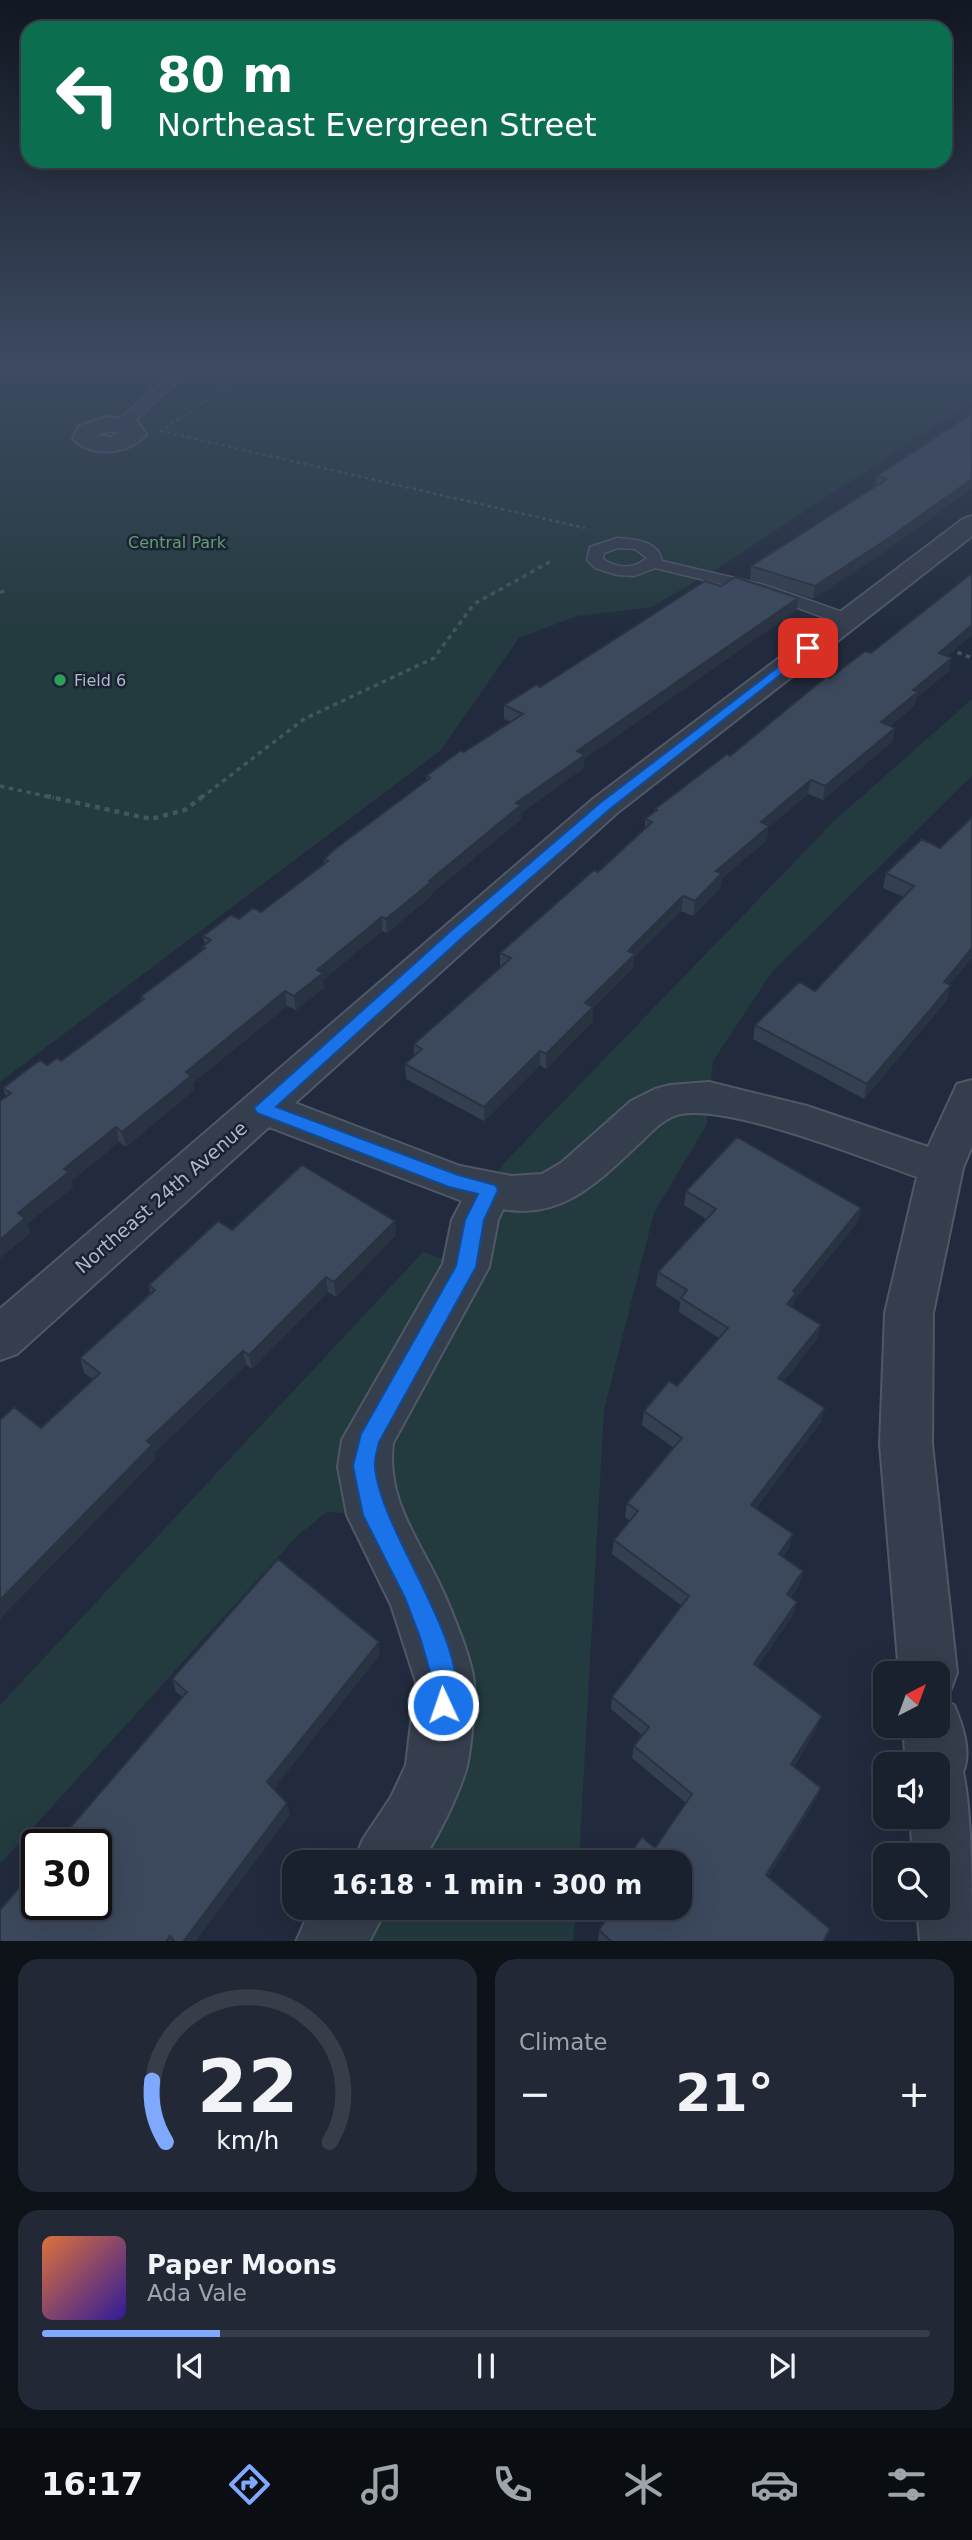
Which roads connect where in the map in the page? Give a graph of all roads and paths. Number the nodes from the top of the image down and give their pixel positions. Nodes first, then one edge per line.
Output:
1 (277, 458) edge
2 (972, 524) edge
3 (594, 530) dead end
4 (554, 560) dead end
5 (652, 564) dead end
6 (6, 591) dead end
7 (0, 592) edge
8 (845, 619) junction
9 (937, 645) edge
10 (972, 658) edge
11 (0, 786) edge
12 (972, 1095) edge
13 (263, 1108) junction
14 (941, 1168) junction
15 (489, 1190) junction
16 (0, 1339) edge
17 (927, 1661) edge
18 (942, 1829) edge
19 (394, 1850) edge
20 (345, 1920) edge
21 (329, 1941) edge
22 (953, 1941) edge

1 - 3 path
2 - 8 street, Northeast 24th Avenue
4 - 11 path
5 - 8 lane
6 - 7 path
8 - 13 street, Northeast 24th Avenue
9 - 10 path
12 - 14 street
13 - 15 street
13 - 16 street, Northeast 24th Avenue
14 - 15 street
14 - 17 street
15 - 19 street
18 - 22 street
20 - 21 street

